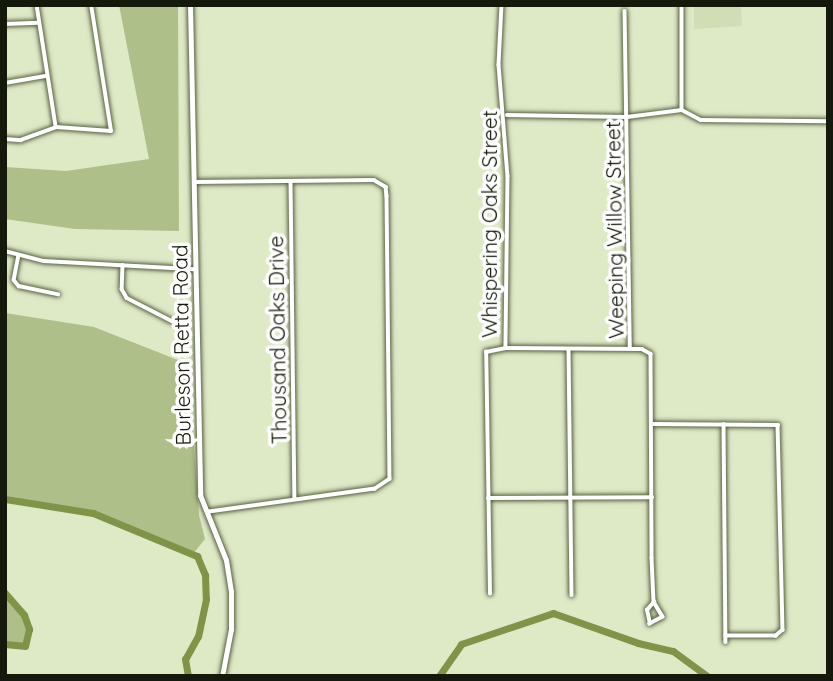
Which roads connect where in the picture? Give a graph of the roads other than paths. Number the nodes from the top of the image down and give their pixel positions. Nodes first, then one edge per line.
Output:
1 (37, 5) edge
2 (91, 5) edge
3 (190, 5) edge
4 (502, 5) edge
5 (682, 5) edge
6 (625, 11) dead end
7 (38, 23) junction
8 (5, 24) edge
9 (46, 76) junction
10 (5, 83) edge
11 (682, 110) junction
12 (506, 115) junction
13 (627, 117) junction
14 (828, 121) edge
15 (56, 127) junction
16 (5, 139) edge
17 (291, 181) junction
18 (194, 182) junction
19 (5, 251) edge
20 (19, 255) junction
21 (123, 265) junction
22 (195, 269) junction
23 (58, 294) dead end
24 (172, 321) dead end
25 (506, 348) junction
26 (630, 348) junction
27 (569, 349) junction
28 (653, 424) junction
29 (724, 424) junction
30 (571, 497) junction
31 (652, 497) junction
32 (488, 498) junction
33 (295, 499) junction
34 (210, 512) junction
35 (490, 594) dead end
36 (572, 595) dead end
37 (654, 602) junction
38 (223, 673) edge

1 - 7 street
2 - 15 street
3 - 18 street, Burleson Retta Road
4 - 12 street, Whispering Oaks Street
5 - 11 street
6 - 13 street, Weeping Willow Street
7 - 8 street
7 - 9 street
9 - 10 street
9 - 15 street
11 - 13 street
11 - 14 street
12 - 13 street
12 - 25 street, Whispering Oaks Street
13 - 26 street, Weeping Willow Street
15 - 16 street
17 - 18 street
17 - 33 street, Thousand Oaks Drive
17 - 33 street
18 - 22 street, Burleson Retta Road
19 - 20 street
20 - 21 street
20 - 23 street
21 - 22 street
21 - 24 street
22 - 34 street, Burleson Retta Road
25 - 27 street
25 - 32 street, Whispering Oaks Street
26 - 27 street
26 - 28 street, Weeping Willow Street
27 - 30 street
28 - 29 street
28 - 31 street, Weeping Willow Street
29 - 29 street
30 - 31 street
30 - 32 street
30 - 36 street
31 - 37 street, Weeping Willow Street
32 - 35 street, Whispering Oaks Street
33 - 34 street
34 - 38 street, Burleson Retta Road
37 - 37 street, Weeping Willow Street

